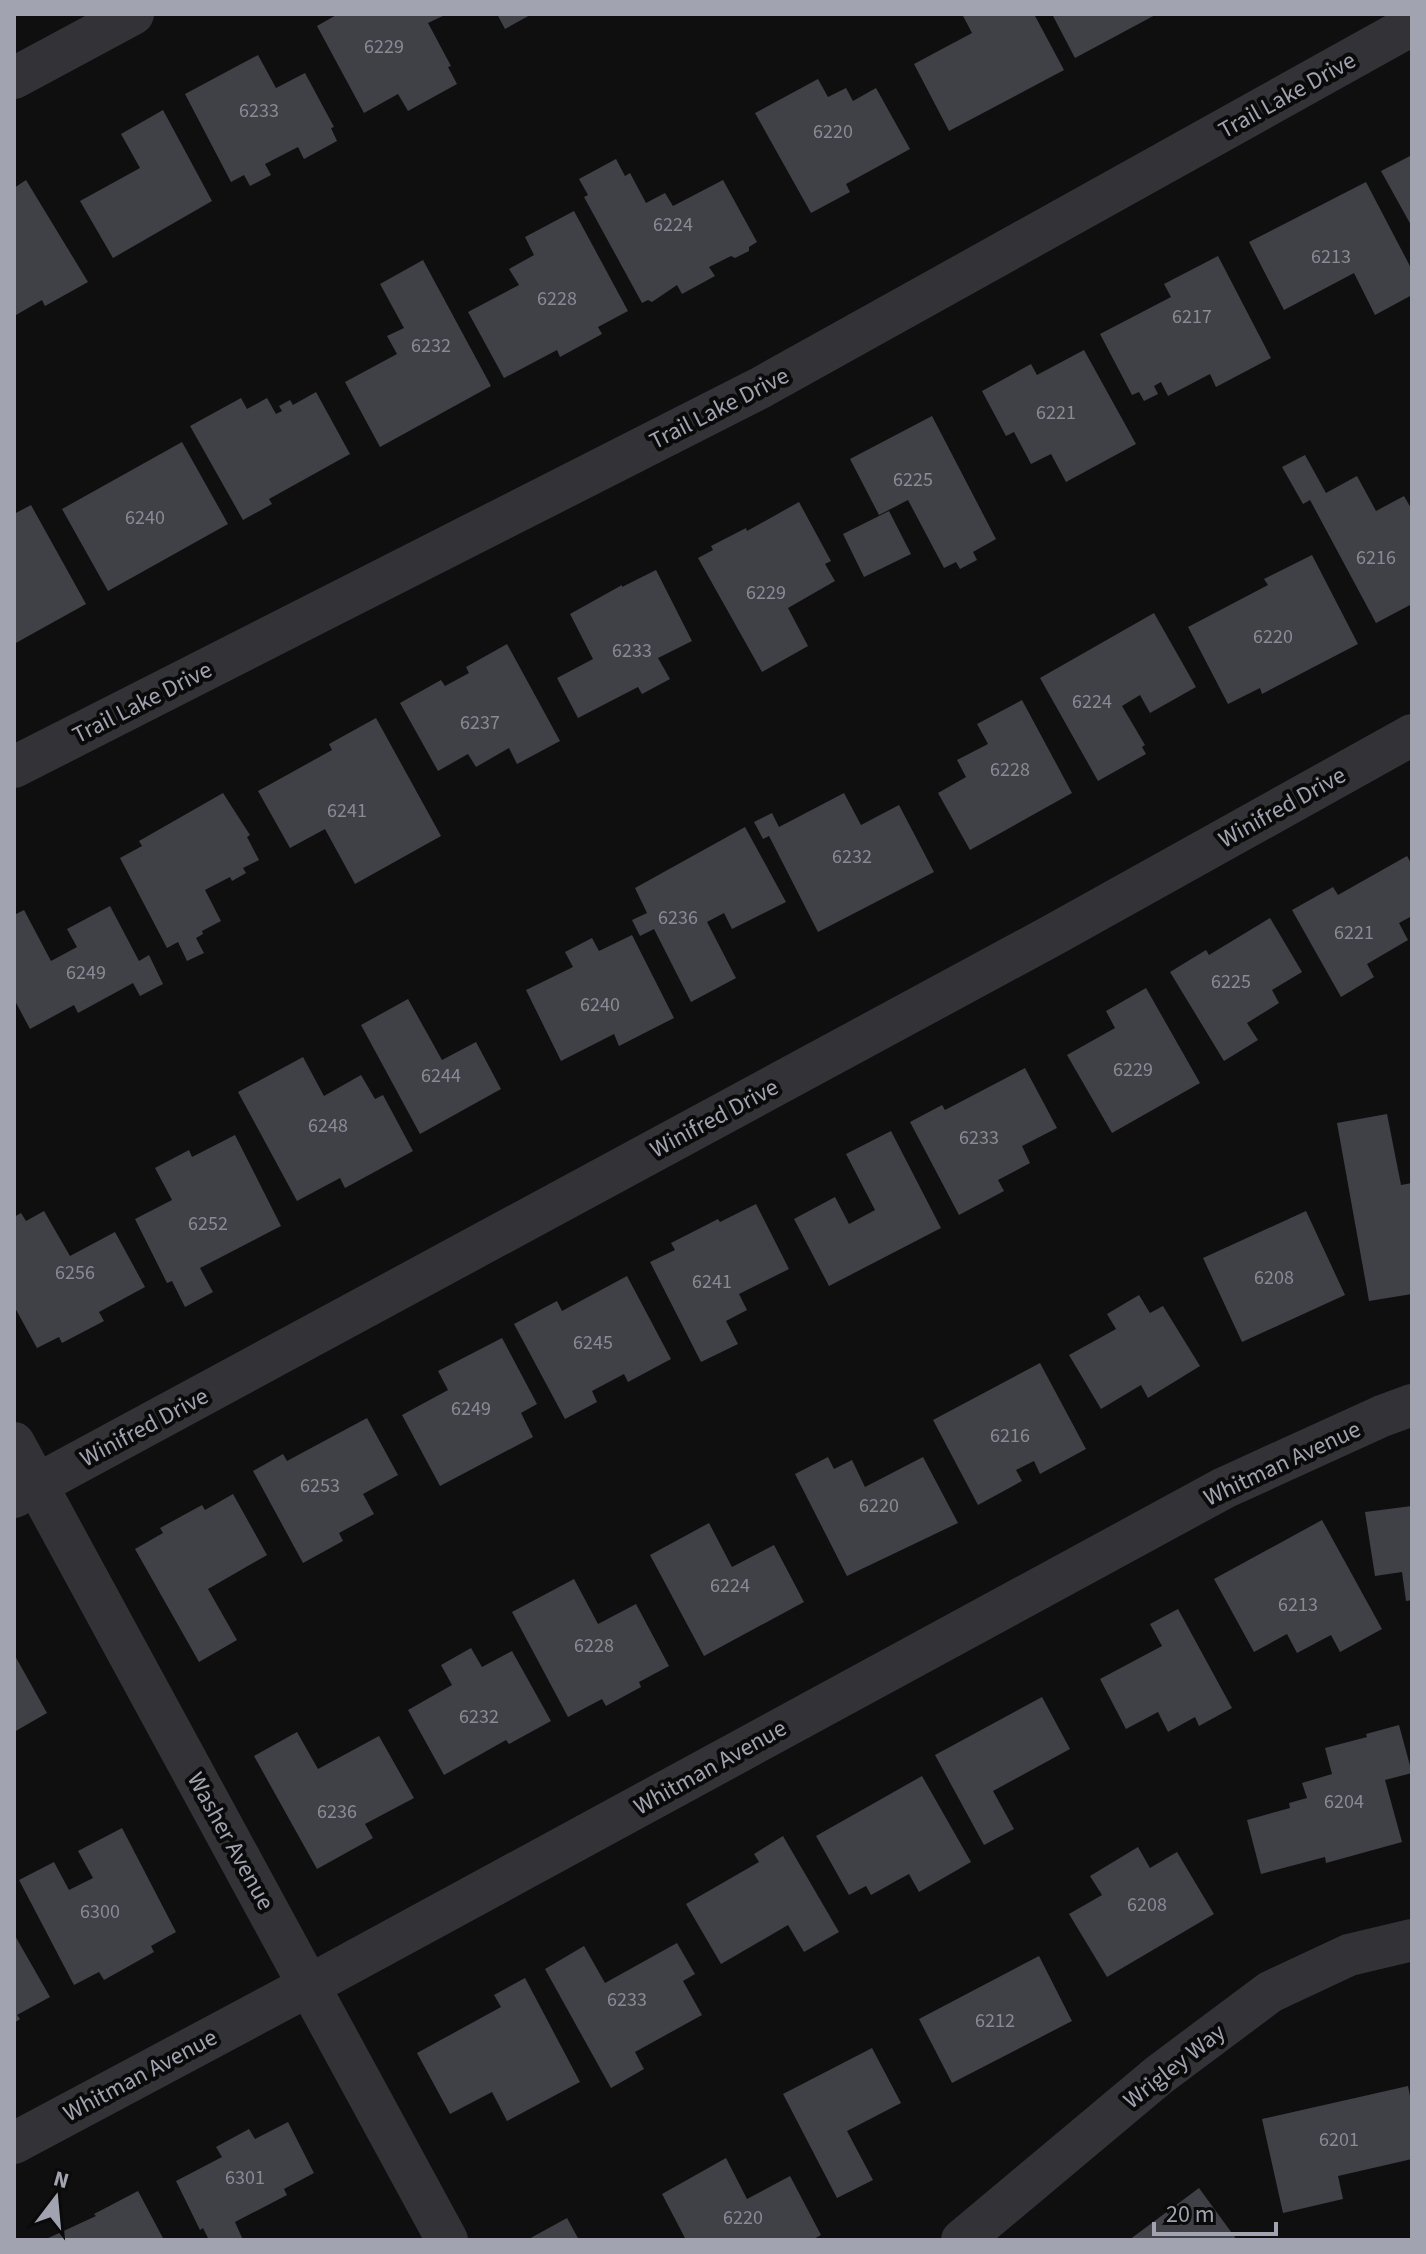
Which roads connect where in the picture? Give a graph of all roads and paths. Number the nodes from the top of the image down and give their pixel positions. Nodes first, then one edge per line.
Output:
1 (133, 14) edge
2 (1412, 25) edge
3 (14, 78) edge
4 (1412, 735) edge
5 (14, 767) edge
6 (1412, 1405) edge
7 (14, 1443) edge
8 (26, 1491) edge
9 (1412, 1940) edge
10 (310, 1985) junction
11 (14, 2143) edge
12 (447, 2240) edge
13 (962, 2240) edge

1 - 3 street
2 - 5 street, Trail Lake Drive
4 - 8 street, Winifred Drive
6 - 10 street, Whitman Avenue
7 - 8 street, Washer Avenue
8 - 10 street, Washer Avenue
9 - 13 street, Wrigley Way
10 - 11 street, Whitman Avenue
10 - 12 street, Washer Avenue

